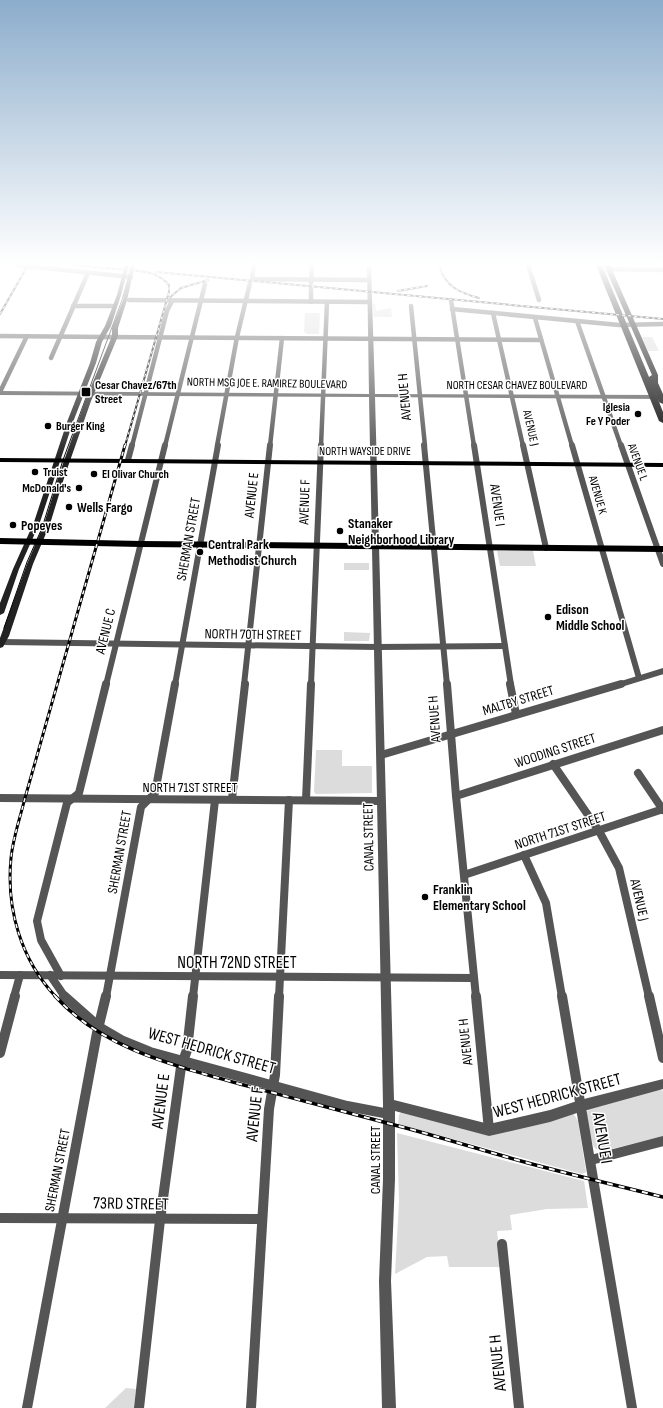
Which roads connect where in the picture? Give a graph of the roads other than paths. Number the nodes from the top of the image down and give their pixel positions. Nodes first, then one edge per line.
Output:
1 (105, 330) edge
2 (62, 331) edge
3 (115, 331) edge
4 (163, 331) edge
5 (193, 331) edge
6 (239, 331) edge
7 (325, 331) edge
8 (370, 331) edge
9 (413, 331) edge
10 (456, 331) edge
11 (496, 331) edge
12 (538, 331) edge
13 (580, 331) edge
14 (622, 331) edge
15 (630, 331) edge
16 (636, 331) edge
17 (0, 336) edge
18 (27, 336) junction
19 (60, 336) junction
20 (102, 336) junction
21 (115, 336) junction
22 (162, 337) junction
23 (192, 337) junction
24 (237, 338) junction
25 (282, 338) junction
26 (325, 338) junction
27 (370, 339) junction
28 (414, 339) junction
29 (457, 339) junction
30 (498, 339) junction
31 (541, 340) junction
32 (636, 345) junction
33 (52, 358) dead end
34 (649, 384) junction
35 (658, 388) junction
36 (0, 392) edge
37 (91, 392) junction
38 (81, 393) junction
39 (146, 393) junction
40 (178, 393) junction
41 (227, 394) junction
42 (277, 394) junction
43 (323, 395) junction
44 (371, 395) junction
45 (419, 395) junction
46 (465, 396) junction
47 (511, 396) junction
48 (558, 396) junction
49 (603, 397) junction
50 (660, 398) edge
51 (663, 421) edge
52 (0, 460) edge
53 (58, 460) junction
54 (67, 460) junction
55 (128, 460) junction
56 (160, 461) junction
57 (215, 462) junction
58 (269, 462) junction
59 (320, 462) junction
60 (374, 463) junction
61 (426, 463) junction
62 (476, 464) junction
63 (526, 464) junction
64 (577, 464) junction
65 (628, 465) junction
66 (663, 465) edge
67 (0, 540) edge
68 (30, 541) junction
69 (40, 542) junction
70 (141, 544) junction
71 (200, 544) junction
72 (260, 545) junction
73 (317, 545) junction
74 (376, 546) junction
75 (434, 546) junction
76 (489, 547) junction
77 (546, 548) junction
78 (601, 548) junction
79 (660, 549) edge
80 (663, 564) edge
81 (0, 613) edge
82 (1, 643) edge
83 (116, 644) junction
84 (182, 645) junction
85 (249, 646) junction
86 (312, 646) junction
87 (505, 646) junction
88 (378, 647) junction
89 (444, 647) junction
90 (663, 671) edge
91 (639, 678) junction
92 (516, 714) junction
93 (663, 730) edge
94 (450, 734) junction
95 (381, 755) junction
96 (553, 764) junction
97 (638, 773) dead end
98 (456, 796) junction
99 (0, 798) edge
100 (71, 799) junction
101 (149, 799) junction
102 (232, 799) junction
103 (215, 800) junction
104 (289, 800) junction
105 (306, 800) junction
106 (381, 801) junction
107 (663, 809) edge
108 (599, 832) junction
109 (524, 855) junction
110 (464, 875) junction
111 (0, 975) edge
112 (20, 975) junction
113 (50, 975) junction
114 (61, 976) junction
115 (196, 976) junction
116 (110, 977) junction
117 (280, 978) junction
118 (385, 978) junction
119 (473, 978) junction
120 (99, 1027) junction
121 (0, 1053) edge
122 (663, 1058) edge
123 (183, 1061) junction
124 (663, 1084) edge
125 (273, 1085) junction
126 (580, 1106) junction
127 (389, 1109) junction
128 (489, 1130) junction
129 (663, 1140) edge
130 (590, 1160) junction
131 (0, 1218) edge
132 (61, 1219) junction
133 (262, 1219) junction
134 (160, 1220) junction
135 (502, 1244) dead end
136 (27, 1408) edge
137 (139, 1408) edge
138 (251, 1408) edge
139 (389, 1408) edge
140 (519, 1408) edge
141 (632, 1408) edge

1 - 20 main road
2 - 19 street
3 - 21 main road
4 - 22 street
5 - 23 street, AVENUE C
6 - 24 street, SHERMAN STREET
7 - 26 street, AVENUE F
8 - 27 street, CANAL STREET
9 - 28 street, AVENUE H
10 - 29 street, AVENUE I
11 - 30 street, AVENUE J
12 - 31 street, AVENUE K
13 - 49 street, AVENUE L
14 - 34 main road
15 - 32 main road
16 - 35 main road
17 - 18 street
18 - 19 street
18 - 36 street
19 - 20 street
19 - 33 street
20 - 21 street
20 - 38 main road
21 - 22 street
21 - 37 main road
22 - 23 street
22 - 39 street
23 - 24 street
23 - 40 street, AVENUE C
24 - 25 street
24 - 41 street, SHERMAN STREET
25 - 26 street
25 - 42 street, AVENUE E
26 - 27 street
26 - 43 street, AVENUE F
27 - 28 street
27 - 44 street, CANAL STREET
28 - 29 street
28 - 45 street, AVENUE H
29 - 30 street
29 - 46 street, AVENUE I
30 - 31 street
30 - 47 street, AVENUE J
31 - 48 street, AVENUE K
32 - 34 main road
32 - 35 main road
34 - 50 main road
35 - 50 main road
36 - 38 street, NORTH MSG JOE E. RAMIREZ BOULEVARD
37 - 38 street, NORTH MSG JOE E. RAMIREZ BOULEVARD
37 - 39 street, NORTH MSG JOE E. RAMIREZ BOULEVARD
37 - 54 main road
38 - 53 main road
39 - 40 street, NORTH MSG JOE E. RAMIREZ BOULEVARD
39 - 55 street
40 - 41 street, NORTH MSG JOE E. RAMIREZ BOULEVARD
40 - 56 street, AVENUE C
41 - 42 street, NORTH MSG JOE E. RAMIREZ BOULEVARD
41 - 57 street, SHERMAN STREET
42 - 43 street, NORTH MSG JOE E. RAMIREZ BOULEVARD
42 - 58 street, AVENUE E
43 - 44 street, NORTH MSG JOE E. RAMIREZ BOULEVARD
43 - 59 street, AVENUE F
44 - 45 street, NORTH CESAR CHAVEZ BOULEVARD
44 - 60 street, CANAL STREET
45 - 46 street, NORTH CESAR CHAVEZ BOULEVARD
45 - 61 street, AVENUE H
46 - 47 street, NORTH CESAR CHAVEZ BOULEVARD
46 - 62 street, AVENUE I
47 - 48 street, NORTH CESAR CHAVEZ BOULEVARD
47 - 63 street, AVENUE J
48 - 49 street, NORTH CESAR CHAVEZ BOULEVARD
48 - 64 street, AVENUE K
49 - 50 street, NORTH CESAR CHAVEZ BOULEVARD
49 - 65 street, AVENUE L
50 - 51 main road
52 - 53 main road, NORTH WAYSIDE DRIVE
53 - 54 main road, NORTH WAYSIDE DRIVE
53 - 68 main road
54 - 55 main road, NORTH WAYSIDE DRIVE
54 - 69 main road
55 - 56 main road, NORTH WAYSIDE DRIVE
56 - 57 main road, NORTH WAYSIDE DRIVE
56 - 70 street, AVENUE C
57 - 58 main road, NORTH WAYSIDE DRIVE
57 - 71 street, SHERMAN STREET
58 - 59 main road, NORTH WAYSIDE DRIVE
58 - 72 street, AVENUE E
59 - 60 main road, NORTH WAYSIDE DRIVE
59 - 73 street, AVENUE F
60 - 61 main road, NORTH WAYSIDE DRIVE
60 - 74 street, CANAL STREET
61 - 62 main road, NORTH WAYSIDE DRIVE
61 - 75 street, AVENUE H
62 - 63 main road, NORTH WAYSIDE DRIVE
62 - 76 street, AVENUE I
63 - 64 main road, NORTH WAYSIDE DRIVE
63 - 77 street, AVENUE J
64 - 65 main road, NORTH WAYSIDE DRIVE
64 - 78 street, AVENUE K
65 - 66 main road, NORTH WAYSIDE DRIVE
65 - 79 street, AVENUE L
67 - 68 main road
68 - 69 main road
68 - 81 main road
69 - 70 main road
69 - 82 main road
70 - 71 main road
70 - 83 street, AVENUE C
71 - 72 main road
71 - 84 street, SHERMAN STREET
72 - 73 main road
72 - 85 street, AVENUE E
73 - 74 main road
73 - 86 street, AVENUE F
74 - 75 main road
74 - 88 street, CANAL STREET
75 - 76 main road
75 - 89 street, AVENUE H
76 - 77 main road
76 - 87 street, AVENUE I
77 - 78 main road
78 - 79 main road
78 - 91 street, AVENUE K
79 - 80 street, AVENUE L
82 - 83 street, NORTH 70TH STREET
83 - 84 street, NORTH 70TH STREET
83 - 100 street, AVENUE C
84 - 85 street, NORTH 70TH STREET
84 - 101 street, SHERMAN STREET
85 - 86 street, NORTH 70TH STREET
85 - 102 street, AVENUE E
86 - 88 street, NORTH 70TH STREET
86 - 105 street, AVENUE F
87 - 89 street, NORTH 70TH STREET
87 - 92 street, AVENUE I
88 - 89 street, NORTH 70TH STREET
88 - 95 street, CANAL STREET
89 - 94 street, AVENUE H
90 - 91 street, MALTBY STREET
91 - 92 street, MALTBY STREET
92 - 94 street, MALTBY STREET
93 - 96 street, WOODING STREET
94 - 95 street, MALTBY STREET
94 - 98 street, AVENUE H
95 - 106 street, CANAL STREET
96 - 98 street, WOODING STREET
96 - 108 street, AVENUE J
97 - 107 street
98 - 110 street, AVENUE H
99 - 100 street, NORTH 71ST STREET
100 - 101 street, NORTH 71ST STREET
100 - 114 street, AVENUE C
101 - 103 street, NORTH 71ST STREET
101 - 116 street, SHERMAN STREET
102 - 103 street, NORTH 71ST STREET
102 - 104 street, NORTH 71ST STREET
103 - 115 street, AVENUE E
104 - 105 street, NORTH 71ST STREET
104 - 117 street, AVENUE F
105 - 106 street, NORTH 71ST STREET
106 - 118 street, CANAL STREET
107 - 108 street, NORTH 71ST STREET
108 - 109 street, NORTH 71ST STREET
108 - 122 street, AVENUE J
109 - 110 street, NORTH 71ST STREET
109 - 126 street, AVENUE I
110 - 119 street, AVENUE H
111 - 112 street, NORTH 72ND STREET
112 - 113 street, NORTH 72ND STREET
112 - 121 street
113 - 114 street, NORTH 72ND STREET
113 - 120 street, WEST HEDRICK STREET
114 - 116 street, NORTH 72ND STREET
115 - 116 street, NORTH 72ND STREET
115 - 117 street, NORTH 72ND STREET
115 - 123 street, AVENUE E
116 - 120 street, SHERMAN STREET
117 - 118 street, NORTH 72ND STREET
117 - 125 street, AVENUE F
118 - 119 street, NORTH 72ND STREET
118 - 127 street, CANAL STREET
119 - 128 street, AVENUE H
120 - 123 street, WEST HEDRICK STREET
120 - 132 street, SHERMAN STREET
123 - 125 street, WEST HEDRICK STREET
123 - 134 street, AVENUE E
124 - 126 street, WEST HEDRICK STREET
125 - 127 street, WEST HEDRICK STREET
125 - 133 street, AVENUE F
126 - 128 street, WEST HEDRICK STREET
126 - 130 street, AVENUE I
127 - 128 street, WEST HEDRICK STREET
127 - 139 street, CANAL STREET
129 - 130 street
130 - 141 street, AVENUE I
131 - 132 street, 73RD STREET
132 - 134 street, 73RD STREET
132 - 136 street, SHERMAN STREET
133 - 134 street, 73RD STREET
133 - 138 street, AVENUE F
134 - 137 street, AVENUE E
135 - 140 street, AVENUE H

